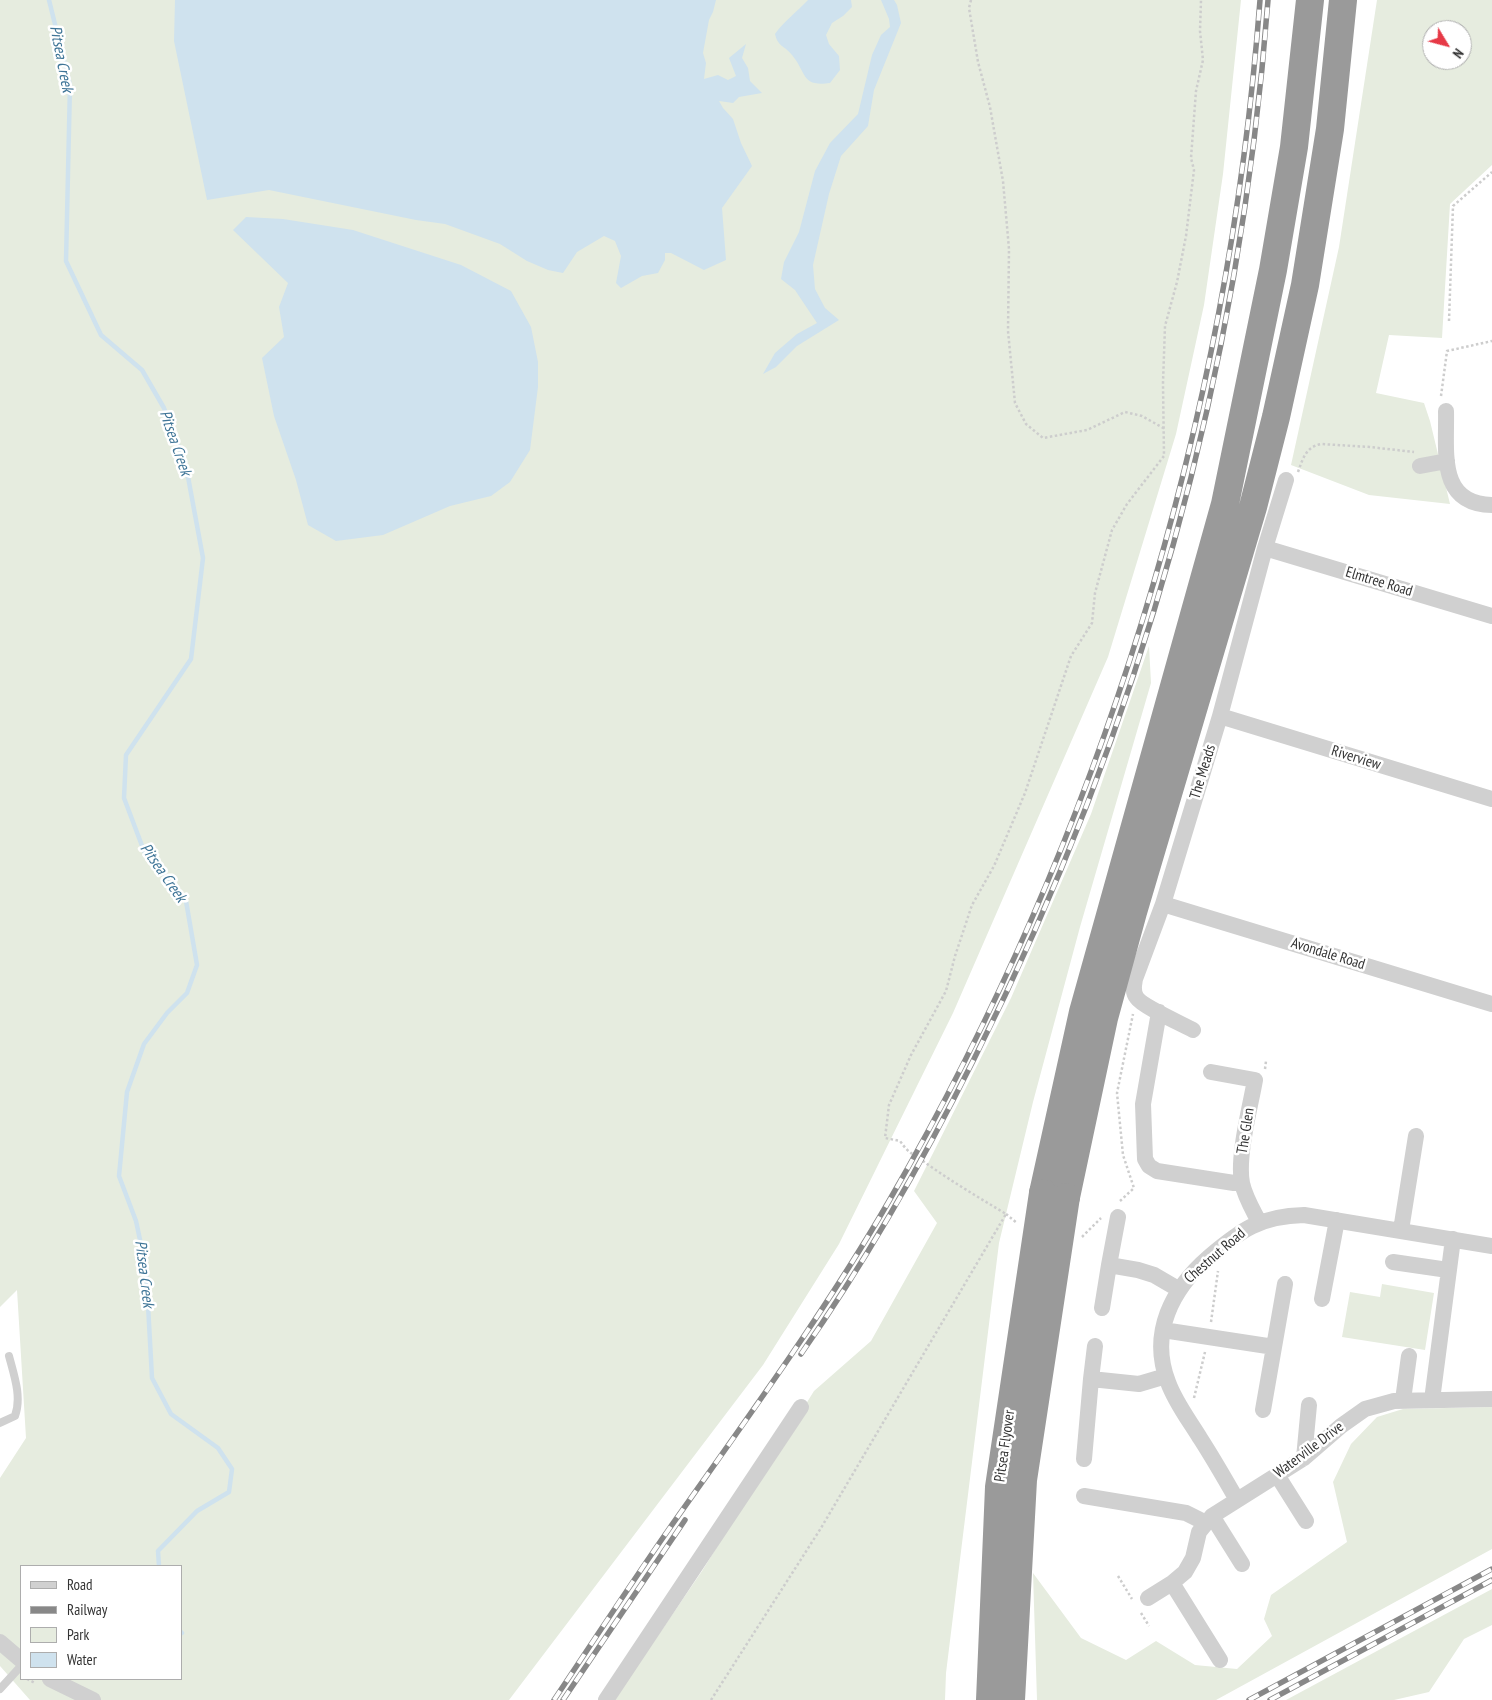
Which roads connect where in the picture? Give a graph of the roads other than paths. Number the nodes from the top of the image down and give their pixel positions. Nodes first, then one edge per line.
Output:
1 (1310, 0) edge
2 (1343, 0) edge
3 (1446, 411) dead end
4 (1448, 460) junction
5 (1420, 466) road end
6 (1286, 480) road end
7 (1492, 505) edge
8 (1265, 548) junction
9 (1492, 616) edge
10 (1220, 716) junction
11 (1492, 799) edge
12 (1163, 904) junction
13 (1492, 1004) edge
14 (1159, 1012) junction
15 (1194, 1030) dead end
16 (1211, 1072) dead end
17 (1416, 1136) dead end
18 (1234, 1183) dead end
19 (1054, 1195) junction
20 (1113, 1212) road end
21 (1337, 1220) junction
22 (1259, 1222) junction
23 (1401, 1230) junction
24 (1453, 1239) junction
25 (1492, 1246) edge
26 (1393, 1262) dead end
27 (1109, 1265) junction
28 (1448, 1270) junction
29 (1285, 1284) dead end
30 (1178, 1289) junction
31 (1322, 1299) dead end
32 (1102, 1308) dead end
33 (1163, 1330) junction
34 (1095, 1346) dead end
35 (1274, 1347) junction
36 (9, 1356) dead end
37 (1409, 1356) dead end
38 (1166, 1376) junction
39 (1091, 1379) junction
40 (1492, 1399) edge
41 (1403, 1400) junction
42 (1432, 1400) junction
43 (1309, 1406) dead end
44 (801, 1408) dead end
45 (1263, 1410) dead end
46 (0, 1423) edge
47 (1304, 1458) junction
48 (1084, 1459) dead end
49 (1277, 1475) junction
50 (999, 1487) junction
51 (1084, 1496) dead end
52 (1237, 1500) junction
53 (1209, 1520) junction
54 (1306, 1521) dead end
55 (1242, 1564) dead end
56 (1172, 1583) junction
57 (1140, 1603) road end
58 (0, 1642) edge
59 (20, 1659) edge
60 (1220, 1660) dead end
61 (20, 1667) edge
62 (1013, 1668) junction
63 (52, 1680) edge
64 (0, 1689) edge
65 (93, 1700) edge
66 (606, 1700) edge
67 (976, 1700) edge
68 (990, 1700) edge
69 (1011, 1700) edge
70 (1015, 1700) edge

1 - 19 highway
2 - 19 highway
3 - 4 street
4 - 5 street
4 - 7 street
6 - 8 street, The Meads
8 - 9 street, Elmtree Road
8 - 10 street, The Meads
10 - 11 street, Riverview
10 - 12 street, The Meads
12 - 13 street, Avondale Road
12 - 14 street, The Meads
14 - 15 street
14 - 18 street
16 - 22 street, The Glen
17 - 23 street
19 - 50 highway, Pitsea Flyover, bridge
19 - 62 highway, Pitsea Flyover, bridge
20 - 27 street
21 - 22 street, Chestnut Road
21 - 23 street, Chestnut Road
21 - 31 street
22 - 30 street, Chestnut Road
23 - 24 street, Chestnut Road
24 - 25 street, Chestnut Road
24 - 28 street
26 - 28 street
27 - 30 street
27 - 32 street
28 - 42 street
29 - 35 street
30 - 33 street, Chestnut Road
33 - 35 street
33 - 38 street, Chestnut Road
34 - 39 street
35 - 45 street
36 - 46 lane
37 - 41 street
38 - 39 street
38 - 52 street, Chestnut Road
39 - 48 street
40 - 42 street, Waterville Drive
41 - 42 street, Waterville Drive
41 - 47 street, Waterville Drive
43 - 47 street
44 - 66 street
47 - 49 street, Waterville Drive
49 - 52 street, Waterville Drive
49 - 54 street
50 - 67 highway, bridge
50 - 68 highway, Pitsea Flyover, bridge
51 - 53 street
52 - 53 street, Waterville Drive
53 - 55 street
53 - 56 street
56 - 57 street
56 - 60 street
58 - 59 street
61 - 64 lane
62 - 69 highway, Pitsea Flyover, bridge
62 - 70 highway, bridge
63 - 65 street

